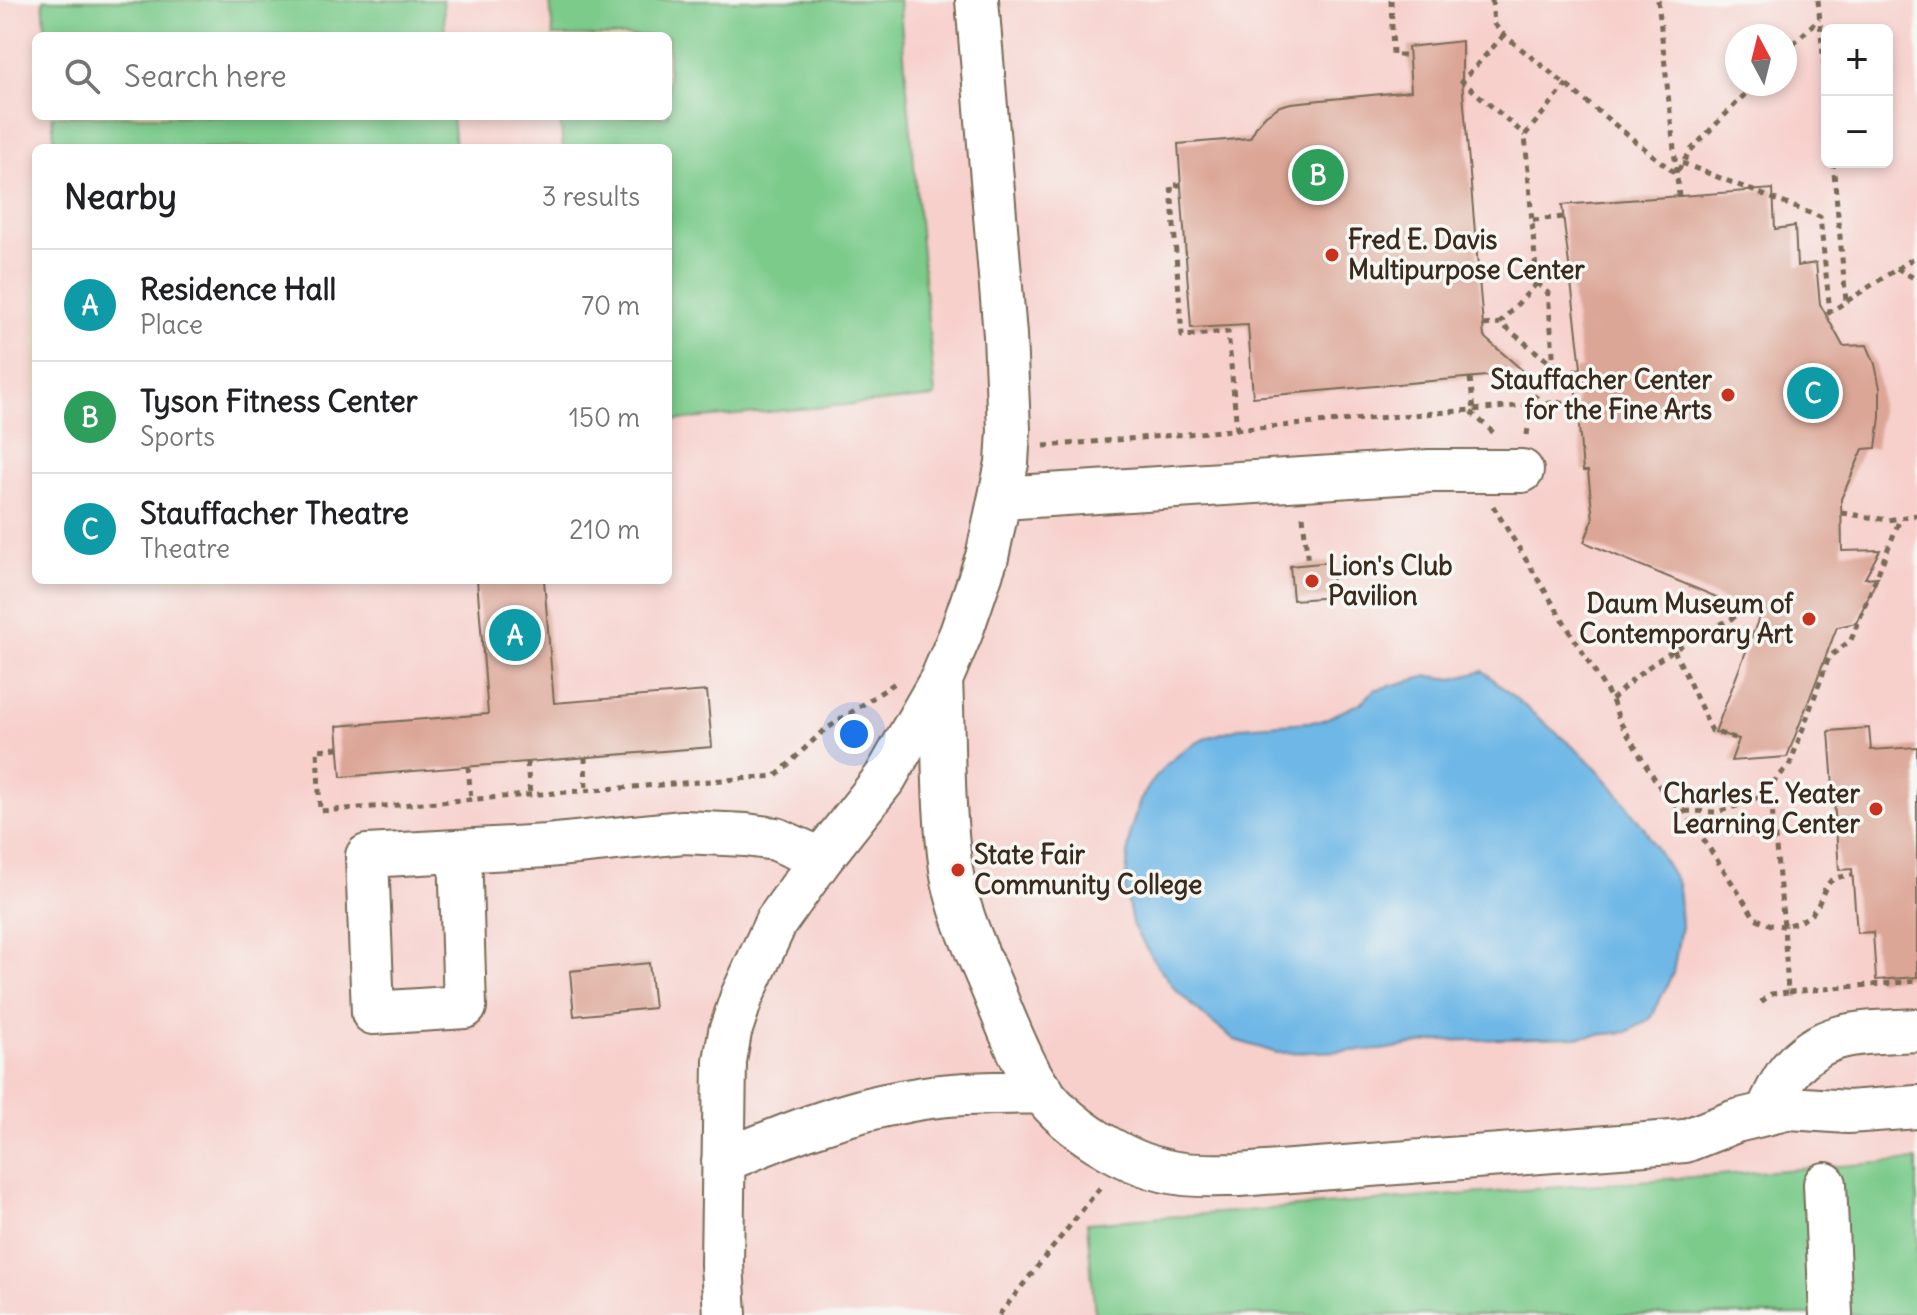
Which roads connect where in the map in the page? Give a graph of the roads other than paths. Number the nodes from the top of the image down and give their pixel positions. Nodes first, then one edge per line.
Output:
1 (977, 0) edge
2 (1522, 471) road end
3 (1001, 498) junction
4 (925, 676) junction
5 (460, 851) dead end
6 (821, 859) junction
7 (1917, 1030) edge
8 (1043, 1092) junction
9 (1917, 1107) edge
10 (1766, 1114) junction
11 (723, 1161) junction
12 (1825, 1184) dead end
13 (725, 1315) edge
14 (1831, 1315) edge

1 - 3 lane
2 - 3 lane
3 - 4 lane
4 - 6 lane
4 - 8 lane
5 - 6 lane
6 - 11 lane
7 - 10 lane
8 - 10 lane
8 - 11 lane
9 - 10 lane
11 - 13 lane
12 - 14 lane

